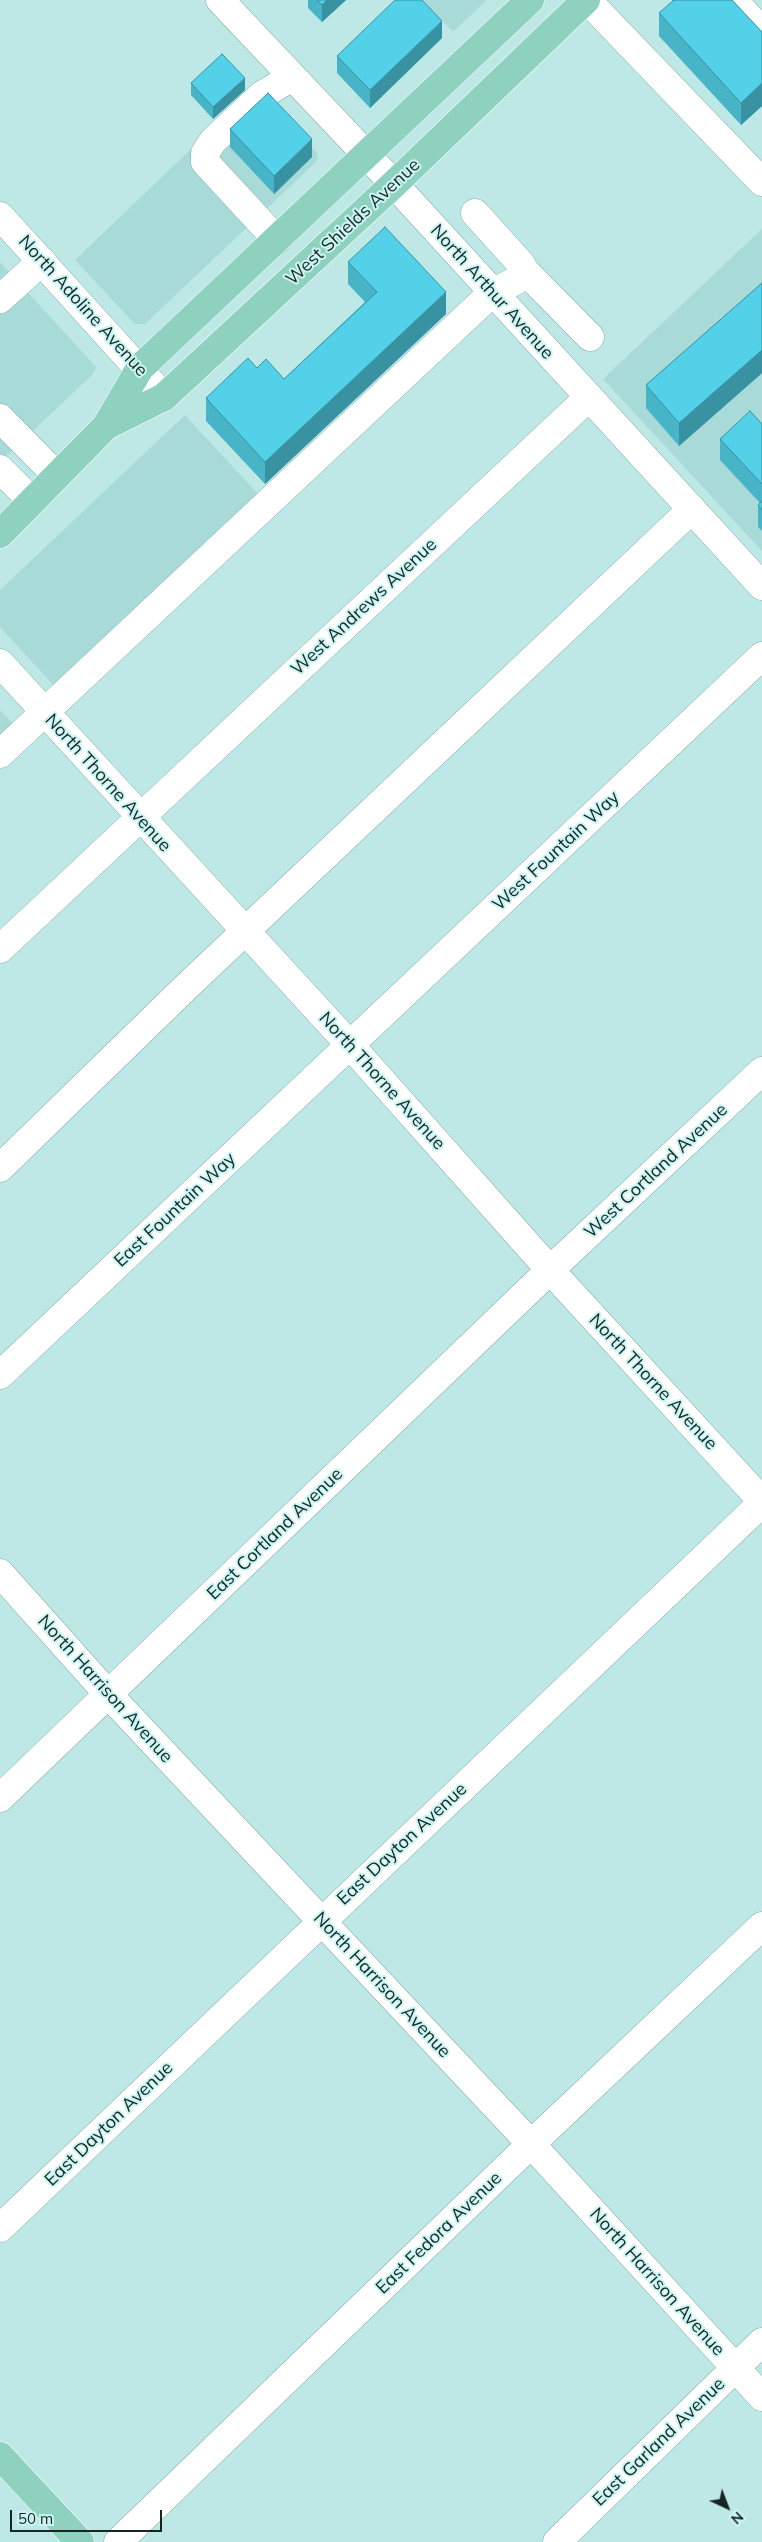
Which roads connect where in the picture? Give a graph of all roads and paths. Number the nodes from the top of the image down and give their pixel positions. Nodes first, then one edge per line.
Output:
1 (220, 0) edge
2 (530, 0) edge
3 (559, 0) edge
4 (587, 0) edge
5 (733, 0) edge
6 (762, 31) edge
7 (292, 77) junction
8 (501, 82) junction
9 (366, 156) junction
10 (762, 182) edge
11 (394, 184) junction
12 (475, 213) dead end
13 (0, 216) edge
14 (277, 240) junction
15 (42, 261) junction
16 (525, 271) junction
17 (492, 293) junction
18 (0, 299) edge
19 (590, 337) dead end
20 (140, 368) junction
21 (164, 397) junction
22 (589, 397) junction
23 (0, 418) edge
24 (106, 426) junction
25 (0, 470) edge
26 (57, 476) junction
27 (32, 501) junction
28 (692, 509) junction
29 (0, 534) edge
30 (762, 586) edge
31 (762, 656) edge
32 (0, 663) edge
33 (45, 713) junction
34 (0, 754) edge
35 (139, 817) junction
36 (245, 932) junction
37 (0, 949) edge
38 (350, 1045) junction
39 (762, 1072) edge
40 (0, 1168) edge
41 (550, 1270) junction
42 (0, 1375) edge
43 (762, 1502) edge
44 (0, 1573) edge
45 (108, 1694) junction
46 (0, 1798) edge
47 (321, 1920) junction
48 (762, 1926) edge
49 (531, 2144) junction
50 (0, 2228) edge
51 (762, 2342) edge
52 (735, 2368) junction
53 (762, 2397) edge
54 (0, 2456) edge
55 (80, 2542) edge
56 (118, 2542) edge
57 (557, 2542) edge

1 - 7 street, North Arthur Avenue
2 - 9 main road, West Shields Avenue
3 - 8 main road
4 - 8 main road, West Shields Avenue
4 - 10 street
5 - 6 street
7 - 9 street, North Arthur Avenue
7 - 14 street
8 - 11 main road, West Shields Avenue
9 - 11 street, North Arthur Avenue
9 - 14 main road, West Shields Avenue
11 - 17 street, North Arthur Avenue
11 - 21 main road, West Shields Avenue
12 - 16 street
13 - 15 street, North Adoline Avenue
14 - 20 main road, West Shields Avenue
15 - 18 street
15 - 20 street, North Adoline Avenue
16 - 17 street
16 - 19 street
17 - 22 street, North Arthur Avenue
17 - 33 street
20 - 21 street, North Adoline Avenue
20 - 24 main road, West Shields Avenue
21 - 24 main road, West Shields Avenue
22 - 28 street, North Arthur Avenue
22 - 35 street, West Andrews Avenue
23 - 26 street
24 - 26 main road, West Shields Avenue
25 - 27 street
26 - 27 main road, West Shields Avenue
27 - 29 main road, West Shields Avenue
28 - 30 street, North Arthur Avenue
28 - 36 street
31 - 38 street, West Fountain Way
32 - 33 street, North Thorne Avenue
33 - 34 street
33 - 35 street, North Thorne Avenue
35 - 36 street, North Thorne Avenue
35 - 37 street, West Andrews Avenue
36 - 38 street, North Thorne Avenue
36 - 40 street
38 - 41 street, North Thorne Avenue
38 - 42 street, East Fountain Way
39 - 41 street, West Cortland Avenue
41 - 43 street, North Thorne Avenue
41 - 45 street, East Cortland Avenue
43 - 47 street, East Dayton Avenue
44 - 45 street, North Harrison Avenue
45 - 46 street, East Cortland Avenue
45 - 47 street, North Harrison Avenue
47 - 49 street, North Harrison Avenue
47 - 50 street, East Dayton Avenue
48 - 49 street, East Fedora Avenue
49 - 52 street, North Harrison Avenue
49 - 56 street, East Fedora Avenue
51 - 52 street, East Garland Avenue
52 - 53 street, North Harrison Avenue
52 - 57 street, East Garland Avenue
54 - 55 main road

